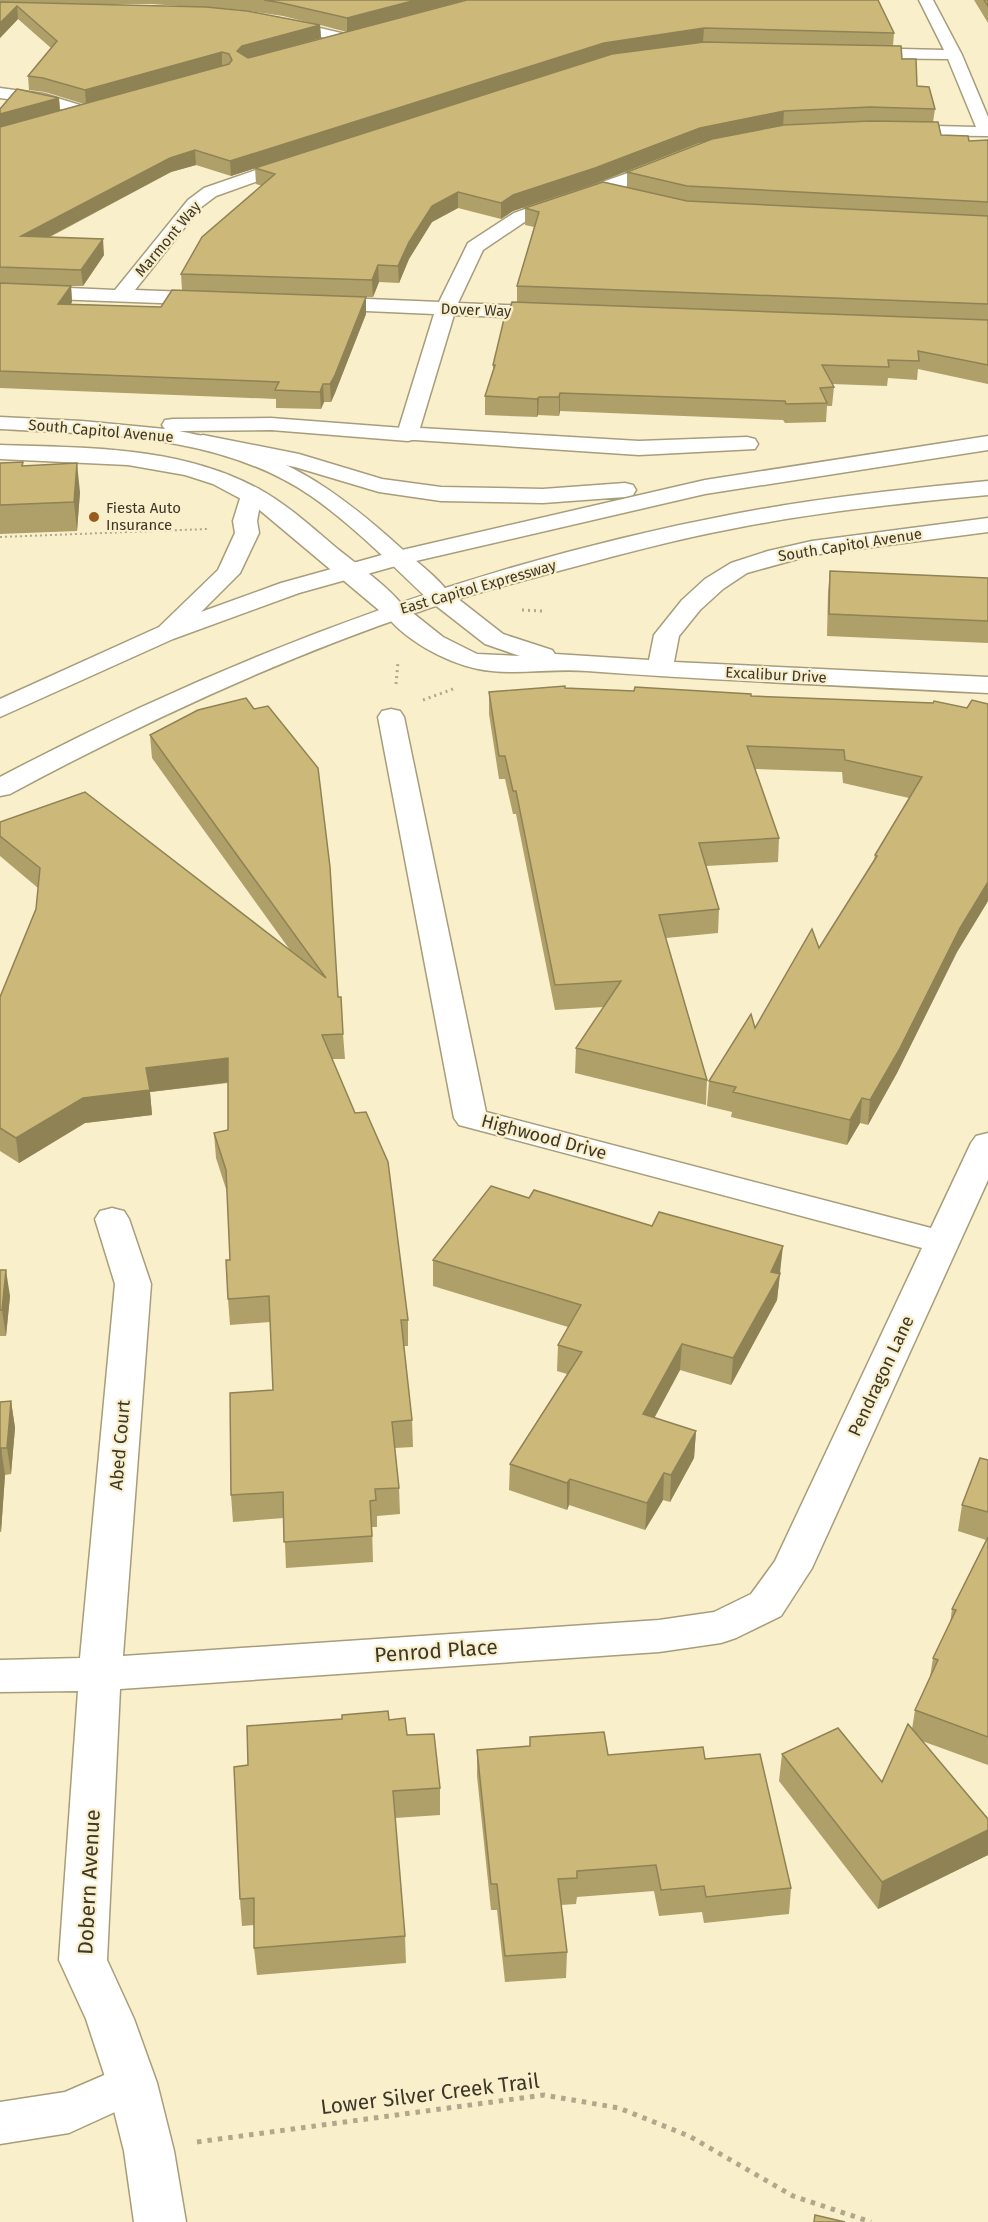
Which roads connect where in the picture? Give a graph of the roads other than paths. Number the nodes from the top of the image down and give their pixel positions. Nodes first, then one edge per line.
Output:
1 (926, 0) edge
2 (263, 20) edge
3 (315, 48) edge
4 (846, 52) edge
5 (954, 55) junction
6 (0, 93) edge
7 (56, 121) edge
8 (880, 130) edge
9 (314, 156) edge
10 (685, 157) edge
11 (601, 190) junction
12 (633, 198) edge
13 (0, 291) edge
14 (121, 295) junction
15 (226, 299) edge
16 (297, 302) edge
17 (446, 309) junction
18 (578, 314) edge
19 (0, 423) edge
20 (133, 431) junction
21 (408, 434) junction
22 (203, 442) junction
23 (988, 443) edge
24 (747, 444) dead end
25 (0, 452) edge
26 (705, 487) junction
27 (988, 488) edge
28 (251, 494) junction
29 (988, 525) edge
30 (397, 558) junction
31 (351, 571) junction
32 (439, 596) junction
33 (395, 611) junction
34 (164, 634) junction
35 (565, 661) junction
36 (660, 669) junction
37 (988, 685) edge
38 (0, 709) edge
39 (391, 717) dead end
40 (0, 788) edge
41 (988, 1143) edge
42 (112, 1218) dead end
43 (942, 1242) junction
44 (766, 1605) joint
45 (100, 1674) junction
46 (0, 1676) edge
47 (132, 2083) junction
48 (0, 2123) edge
49 (160, 2222) edge

1 - 5 main road
2 - 3 main road
4 - 5 main road
5 - 8 main road
6 - 7 main road
9 - 14 main road, Marmont Way
10 - 11 main road
11 - 12 main road
11 - 17 main road
13 - 14 main road
14 - 15 main road
16 - 17 main road, Dover Way
17 - 18 main road, Dover Way
17 - 21 main road
19 - 20 main road, South Capitol Avenue
20 - 21 main road
20 - 22 main road, South Capitol Avenue
21 - 24 main road
22 - 26 main road
22 - 30 main road, South Capitol Avenue
23 - 26 main road
25 - 28 main road, South Capitol Avenue
26 - 30 main road
27 - 32 main road, East Capitol Expressway
28 - 31 main road, South Capitol Avenue
28 - 34 main road
29 - 36 main road, South Capitol Avenue
30 - 31 main road
30 - 32 main road, South Capitol Avenue
31 - 33 main road, South Capitol Avenue
31 - 34 main road
32 - 33 main road, East Capitol Expressway
32 - 35 main road, Excalibur Drive
33 - 35 main road, Excalibur Drive
33 - 40 main road, East Capitol Expressway
34 - 38 main road
35 - 36 main road, Excalibur Drive
36 - 37 main road, Excalibur Drive
39 - 43 main road, Highwood Drive
41 - 43 main road, Pendragon Lane
42 - 45 main road, Abed Court
43 - 44 main road, Pendragon Lane
44 - 45 main road, Penrod Place
45 - 46 main road, Penrod Place
45 - 47 main road, Dobern Avenue
47 - 48 lane
47 - 49 main road, Dobern Avenue

